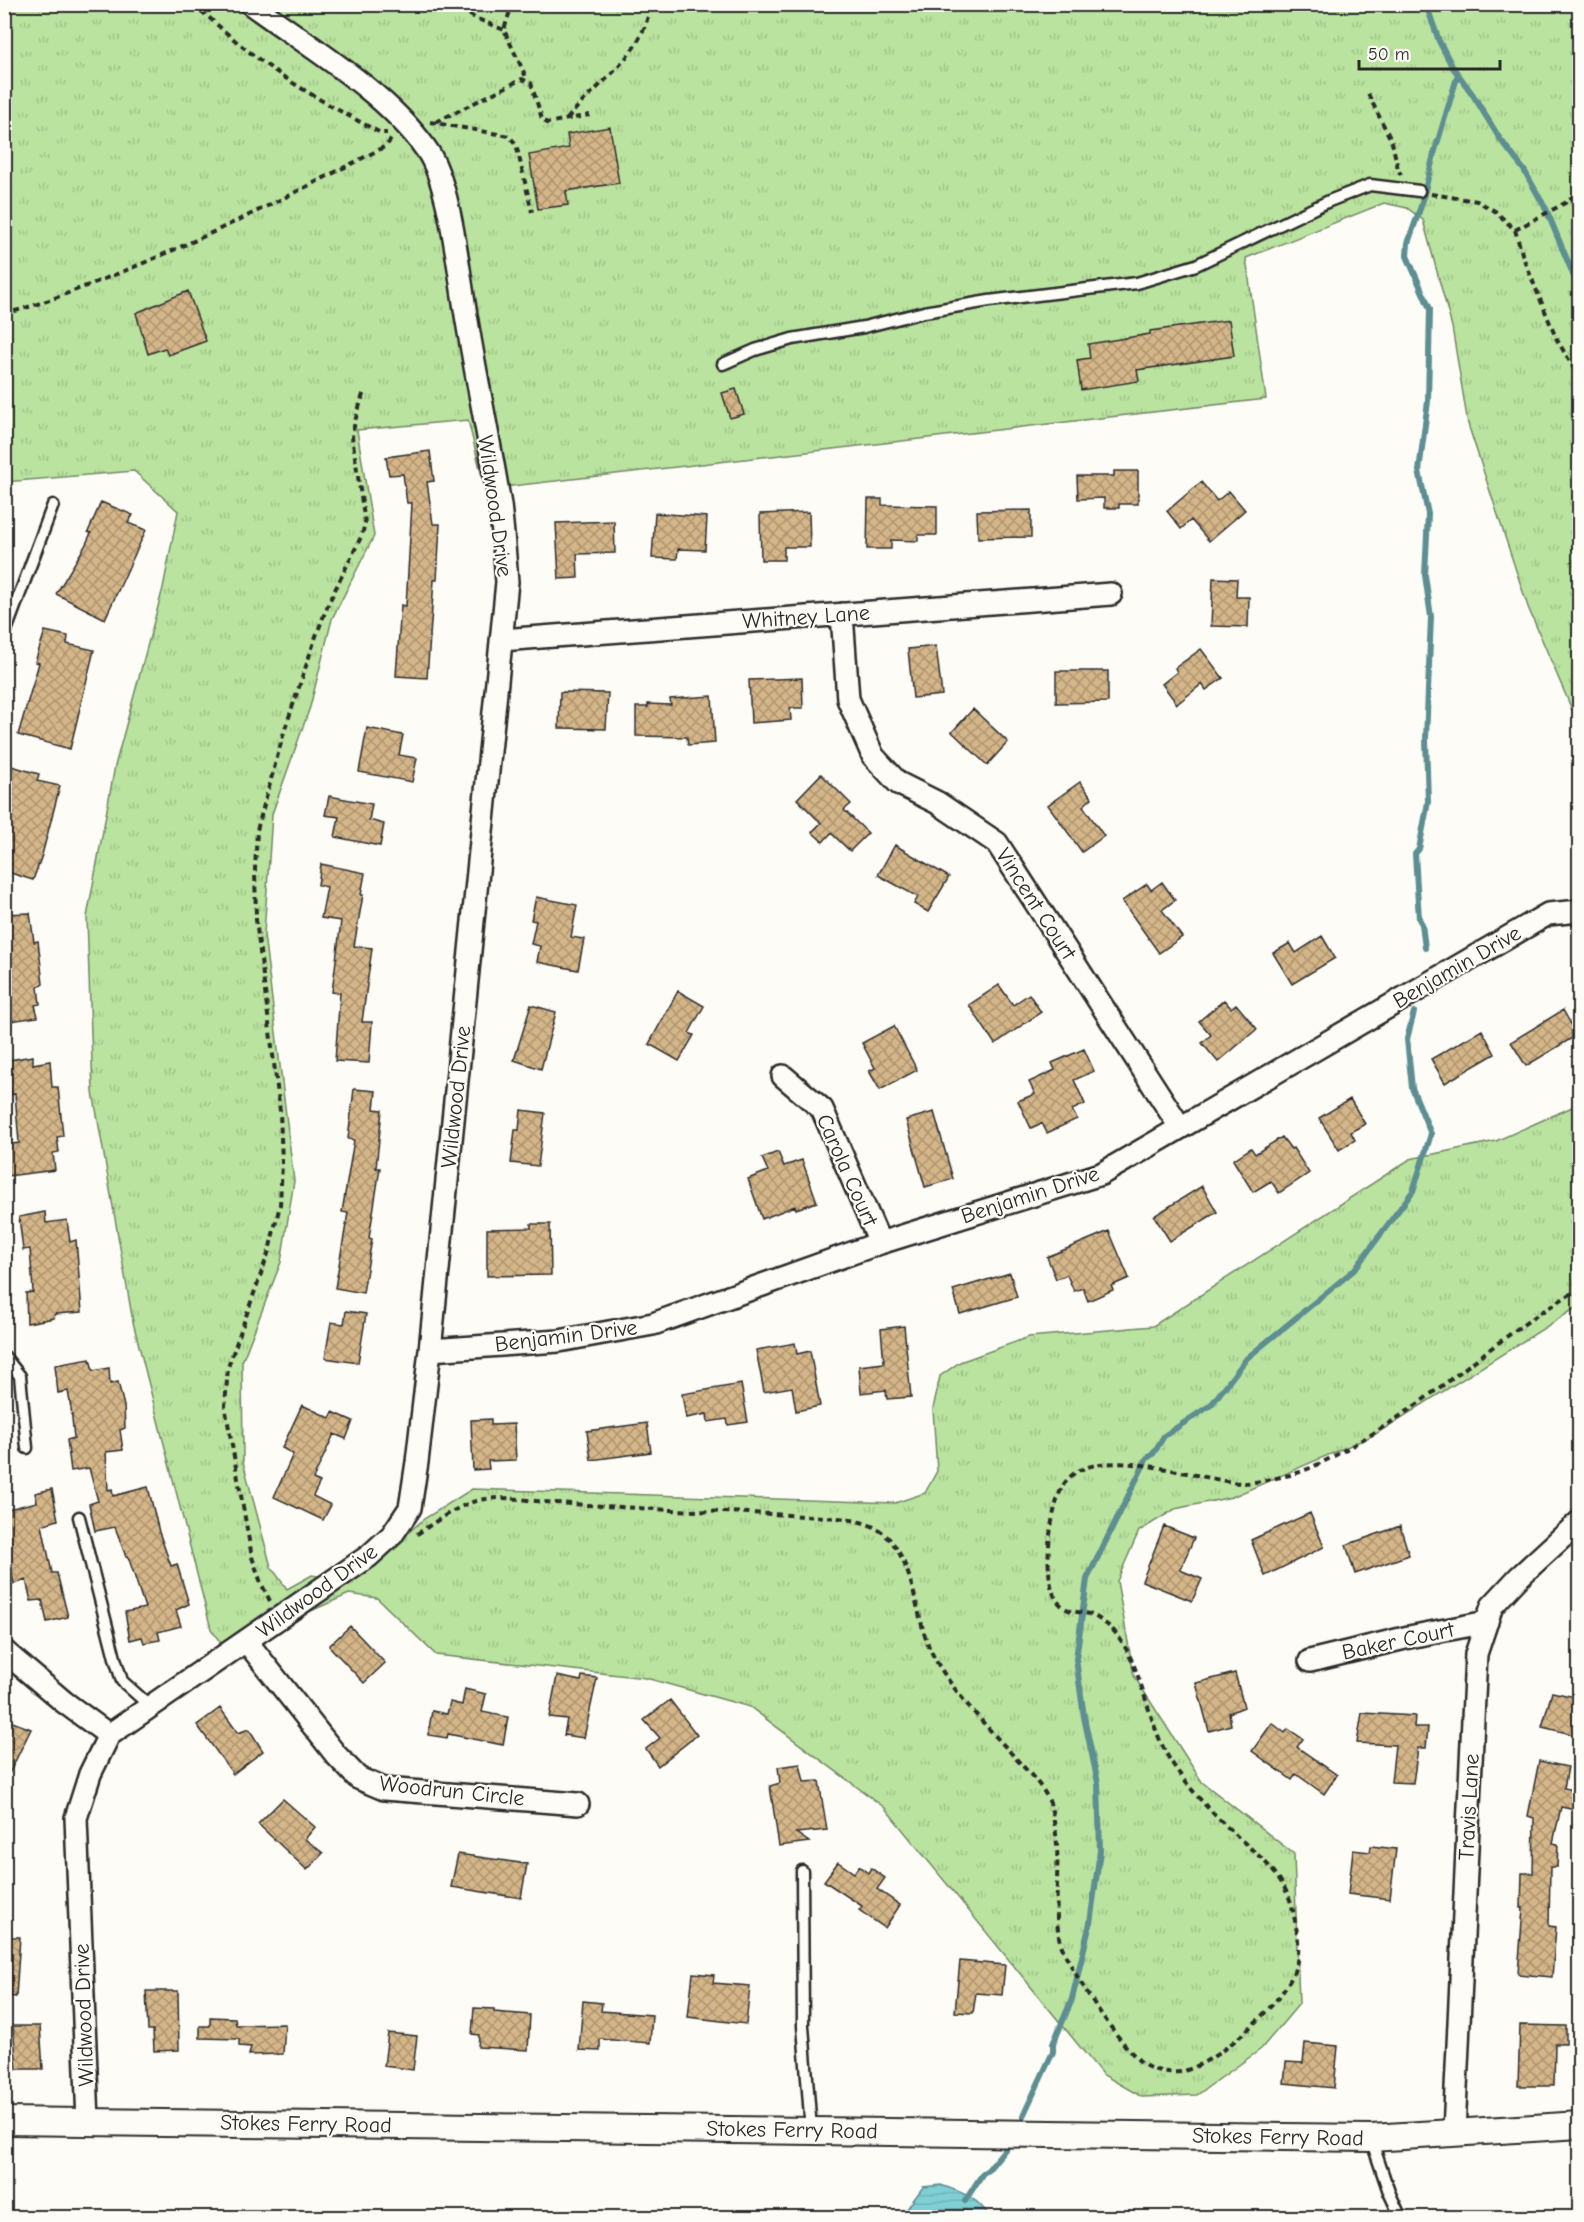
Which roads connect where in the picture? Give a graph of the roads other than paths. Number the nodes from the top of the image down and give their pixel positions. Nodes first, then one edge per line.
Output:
1 (251, 4) edge
2 (1419, 191) road end
3 (723, 364) dead end
4 (53, 505) dead end
5 (1111, 594) dead end
6 (842, 614) junction
7 (4, 636) edge
8 (501, 640) junction
9 (1580, 910) edge
10 (783, 1076) dead end
11 (1180, 1127) junction
12 (880, 1243) junction
13 (430, 1350) junction
14 (4, 1356) edge
15 (27, 1448) dead end
16 (79, 1517) dead end
17 (1580, 1521) edge
18 (1487, 1622) junction
19 (247, 1642) junction
20 (4, 1651) edge
21 (1310, 1661) dead end
22 (151, 1707) junction
23 (109, 1736) junction
24 (578, 1804) dead end
25 (802, 1871) dead end
26 (4, 2121) edge
27 (88, 2122) junction
28 (1580, 2125) edge
29 (812, 2130) junction
30 (1454, 2132) junction
31 (1371, 2138) junction
32 (1401, 2217) edge

1 - 8 street, Wildwood Drive
2 - 3 lane
4 - 7 lane
5 - 6 street, Whitney Lane
6 - 8 street, Whitney Lane
6 - 11 street, Vincent Court
8 - 13 street, Wildwood Drive
9 - 11 street, Benjamin Drive
10 - 12 street, Carola Court
11 - 12 street, Benjamin Drive
12 - 13 street, Benjamin Drive
13 - 19 street, Wildwood Drive
14 - 15 lane
16 - 22 lane
17 - 18 street, Travis Lane
18 - 21 street, Baker Court
18 - 30 street, Travis Lane
19 - 22 street, Wildwood Drive
19 - 24 street, Woodrun Circle
20 - 23 street
22 - 23 street, Wildwood Drive
23 - 27 street, Wildwood Drive
25 - 29 lane
26 - 27 street, Stokes Ferry Road
27 - 29 street, Stokes Ferry Road
28 - 30 street, Stokes Ferry Road
29 - 31 street, Stokes Ferry Road
30 - 31 street, Stokes Ferry Road
31 - 32 lane

